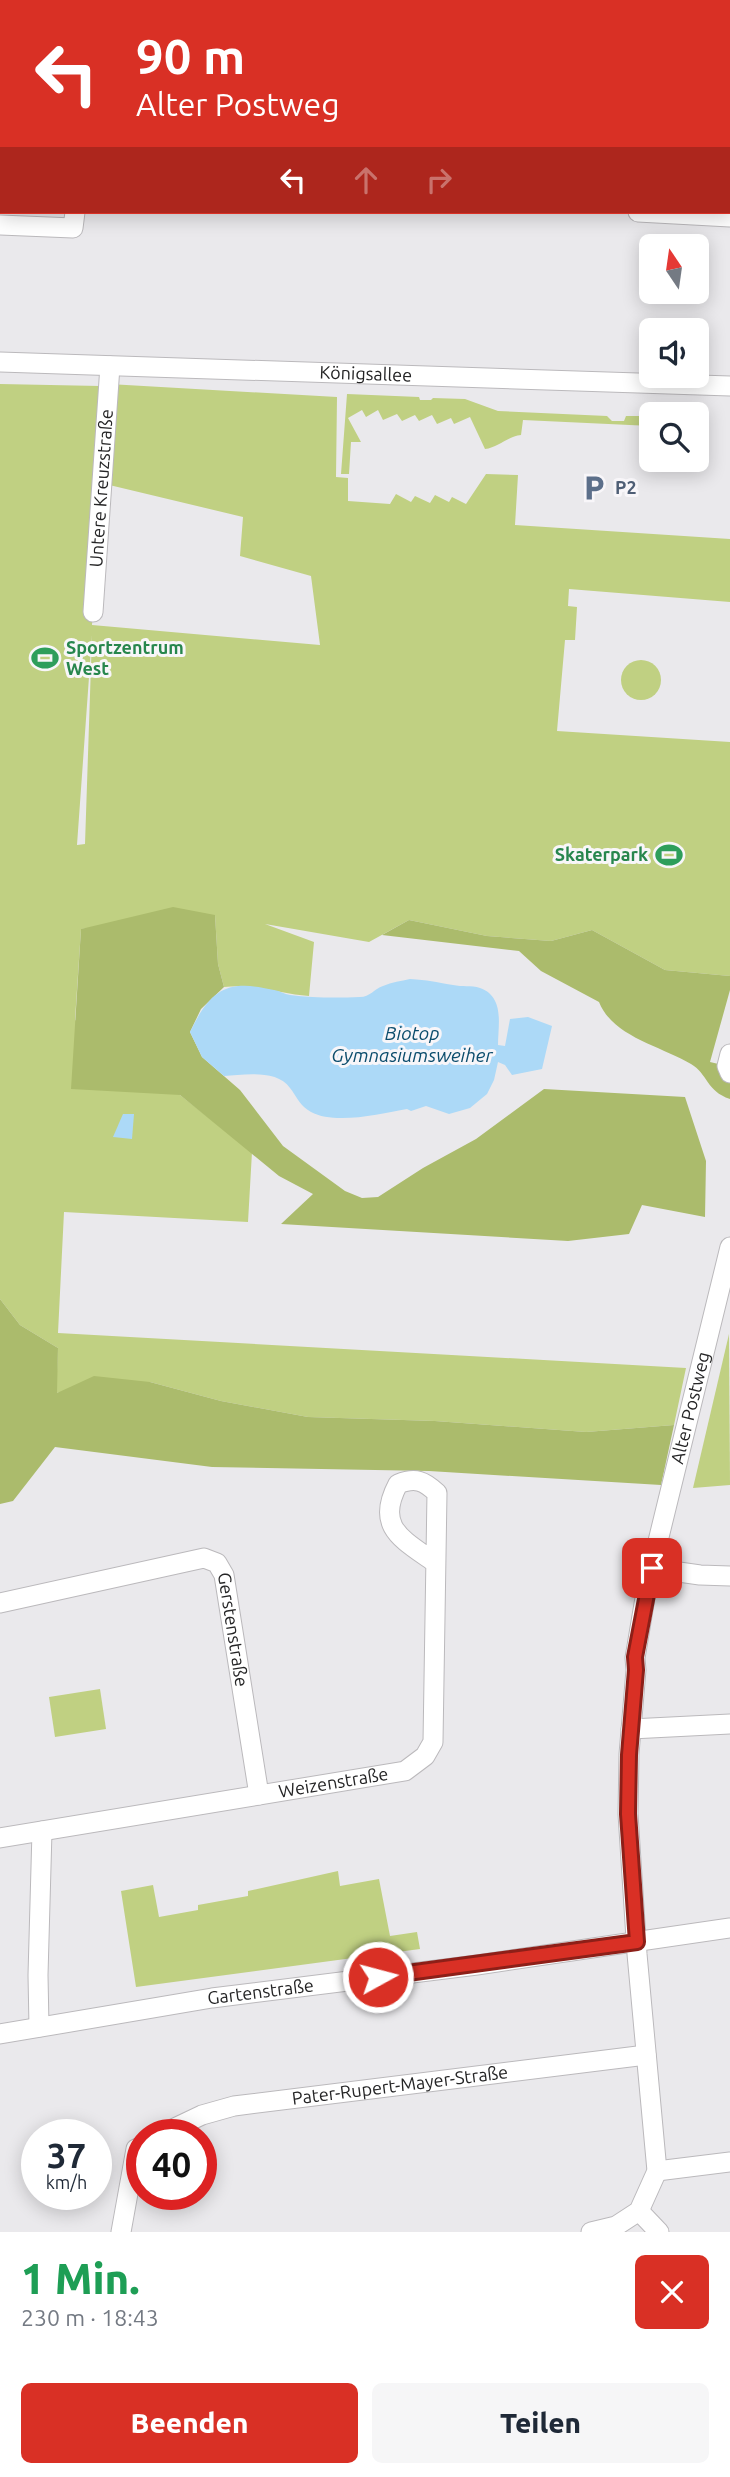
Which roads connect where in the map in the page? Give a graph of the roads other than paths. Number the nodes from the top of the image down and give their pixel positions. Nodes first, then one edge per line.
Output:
1 (75, 214) edge
2 (675, 214) edge
3 (730, 217) edge
4 (0, 225) edge
5 (0, 362) edge
6 (110, 366) junction
7 (730, 386) edge
8 (93, 612) dead end
9 (730, 1054) edge
10 (730, 1073) edge
11 (730, 1247) edge
12 (434, 1562) dead end
13 (652, 1568) junction
14 (730, 1576) edge
15 (0, 1603) edge
16 (730, 1724) edge
17 (631, 1729) junction
18 (259, 1795) junction
19 (42, 1831) junction
20 (0, 1838) edge
21 (730, 1928) edge
22 (637, 1942) junction
23 (39, 2027) junction
24 (0, 2034) edge
25 (646, 2054) junction
26 (194, 2119) edge
27 (730, 2162) edge
28 (657, 2171) junction
29 (126, 2204) edge
30 (639, 2211) junction
31 (121, 2232) edge
32 (590, 2232) edge
33 (659, 2232) edge

1 - 4 street
2 - 3 street
5 - 6 street, Königsallee
6 - 7 street, Königsallee
6 - 8 street, Untere Kreuzstraße
9 - 10 street
11 - 13 street, Alter Postweg
12 - 18 street, Weizenstraße
13 - 14 street
13 - 17 street, Alter Postweg
15 - 18 street, Gerstenstraße
16 - 17 street
17 - 22 street, Alter Postweg
18 - 19 street, Weizenstraße
19 - 20 street, Weizenstraße
19 - 23 street
21 - 22 street, Gartenstraße
22 - 23 street, Gartenstraße
22 - 25 street, Alter Postweg
23 - 24 street, Gartenstraße
25 - 26 street, Pater-Rupert-Mayer-Straße
25 - 28 street, Alter Postweg
27 - 28 street
28 - 30 street
29 - 31 street
30 - 32 street
30 - 33 street

